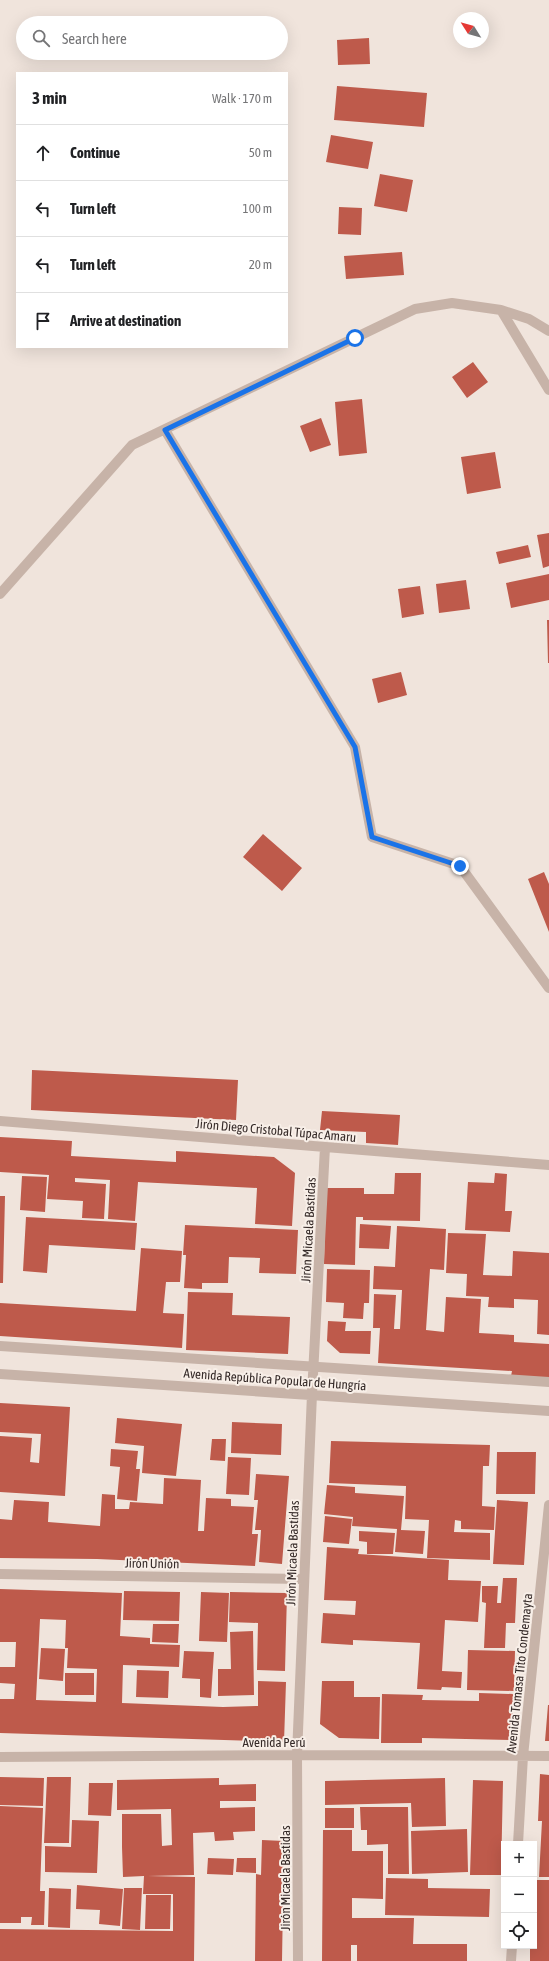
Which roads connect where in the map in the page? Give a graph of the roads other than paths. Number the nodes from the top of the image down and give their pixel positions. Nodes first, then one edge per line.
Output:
1 (501, 310) junction
2 (549, 331) edge
3 (549, 390) edge
4 (165, 430) junction
5 (0, 594) edge
6 (549, 988) edge
7 (0, 1121) edge
8 (325, 1147) junction
9 (549, 1165) edge
10 (0, 1346) edge
11 (313, 1367) junction
12 (0, 1374) edge
13 (549, 1382) edge
14 (312, 1394) junction
15 (549, 1410) edge
16 (549, 1505) edge
17 (0, 1574) edge
18 (303, 1579) junction
19 (297, 1755) junction
20 (523, 1756) junction
21 (549, 1756) edge
22 (0, 1757) edge
23 (518, 1841) edge
24 (512, 1949) edge
25 (298, 1961) edge
26 (511, 1961) edge

1 - 2 street
1 - 3 street
1 - 4 street
4 - 5 street
4 - 6 street
7 - 8 street, Jirón Diego Cristobal Túpac Amaru
8 - 9 street, Jirón Diego Cristobal Túpac Amaru
8 - 11 street, Jirón Micaela Bastidas
10 - 11 street, Avenida República Popular de Hungría
11 - 13 street, Avenida República Popular de Hungría
11 - 14 street, Jirón Micaela Bastidas
12 - 14 street, Avenida República Popular de Hungría
14 - 15 street, Avenida República Popular de Hungría
14 - 18 street, Jirón Micaela Bastidas
16 - 20 street, Avenida Tomasa Tito Condemayta
17 - 18 street, Jirón Unión
18 - 19 street, Jirón Micaela Bastidas
19 - 20 street, Avenida Perú
19 - 22 street, Avenida Perú
19 - 25 street, Jirón Micaela Bastidas
20 - 21 street, Avenida Perú
20 - 23 street, Avenida Tomasa Tito Condemayta
24 - 26 street

